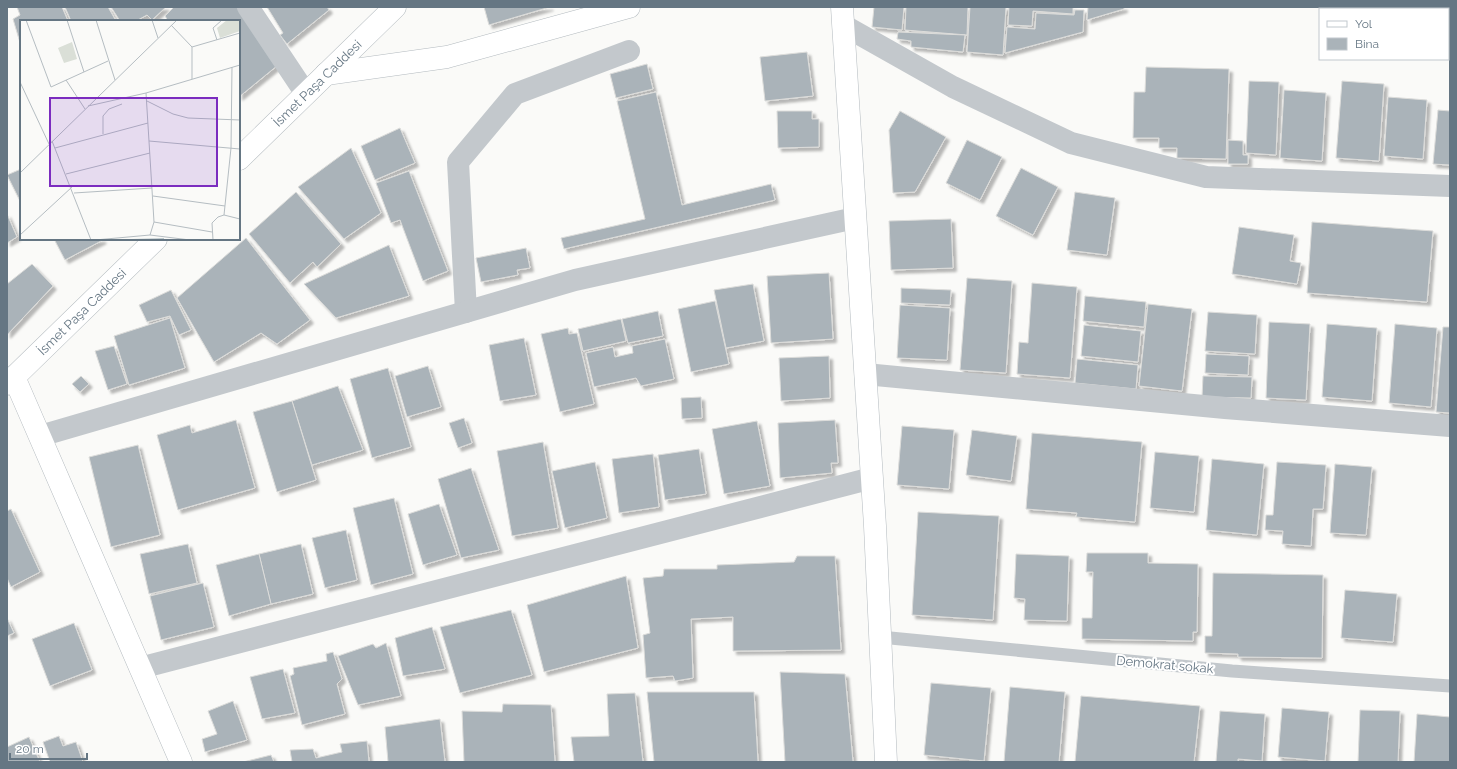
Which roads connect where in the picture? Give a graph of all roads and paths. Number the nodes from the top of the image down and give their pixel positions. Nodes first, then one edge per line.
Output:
1 (248, 7) edge
2 (395, 7) edge
3 (629, 7) edge
4 (843, 16) edge
5 (629, 51) dead end
6 (326, 74) junction
7 (306, 94) junction
8 (240, 158) edge
9 (1450, 186) edge
10 (855, 218) junction
11 (155, 240) edge
12 (466, 312) junction
13 (865, 374) junction
14 (11, 380) edge
15 (1450, 426) edge
16 (40, 436) junction
17 (872, 478) junction
18 (880, 637) junction
19 (140, 668) junction
20 (1450, 686) edge
21 (181, 762) edge
22 (886, 762) edge

1 - 7 street
2 - 6 street, İsmet Paşa Caddesi
3 - 6 street
4 - 9 street
4 - 10 street
5 - 12 street
6 - 7 street, İsmet Paşa Caddesi
7 - 8 street, İsmet Paşa Caddesi
10 - 12 street
10 - 13 street
11 - 14 street, İsmet Paşa Caddesi
12 - 16 street
13 - 15 street
13 - 17 street
14 - 16 street
16 - 19 street
17 - 18 street
17 - 19 street
18 - 20 lane, Demokrat sokak
18 - 22 street
19 - 21 street

